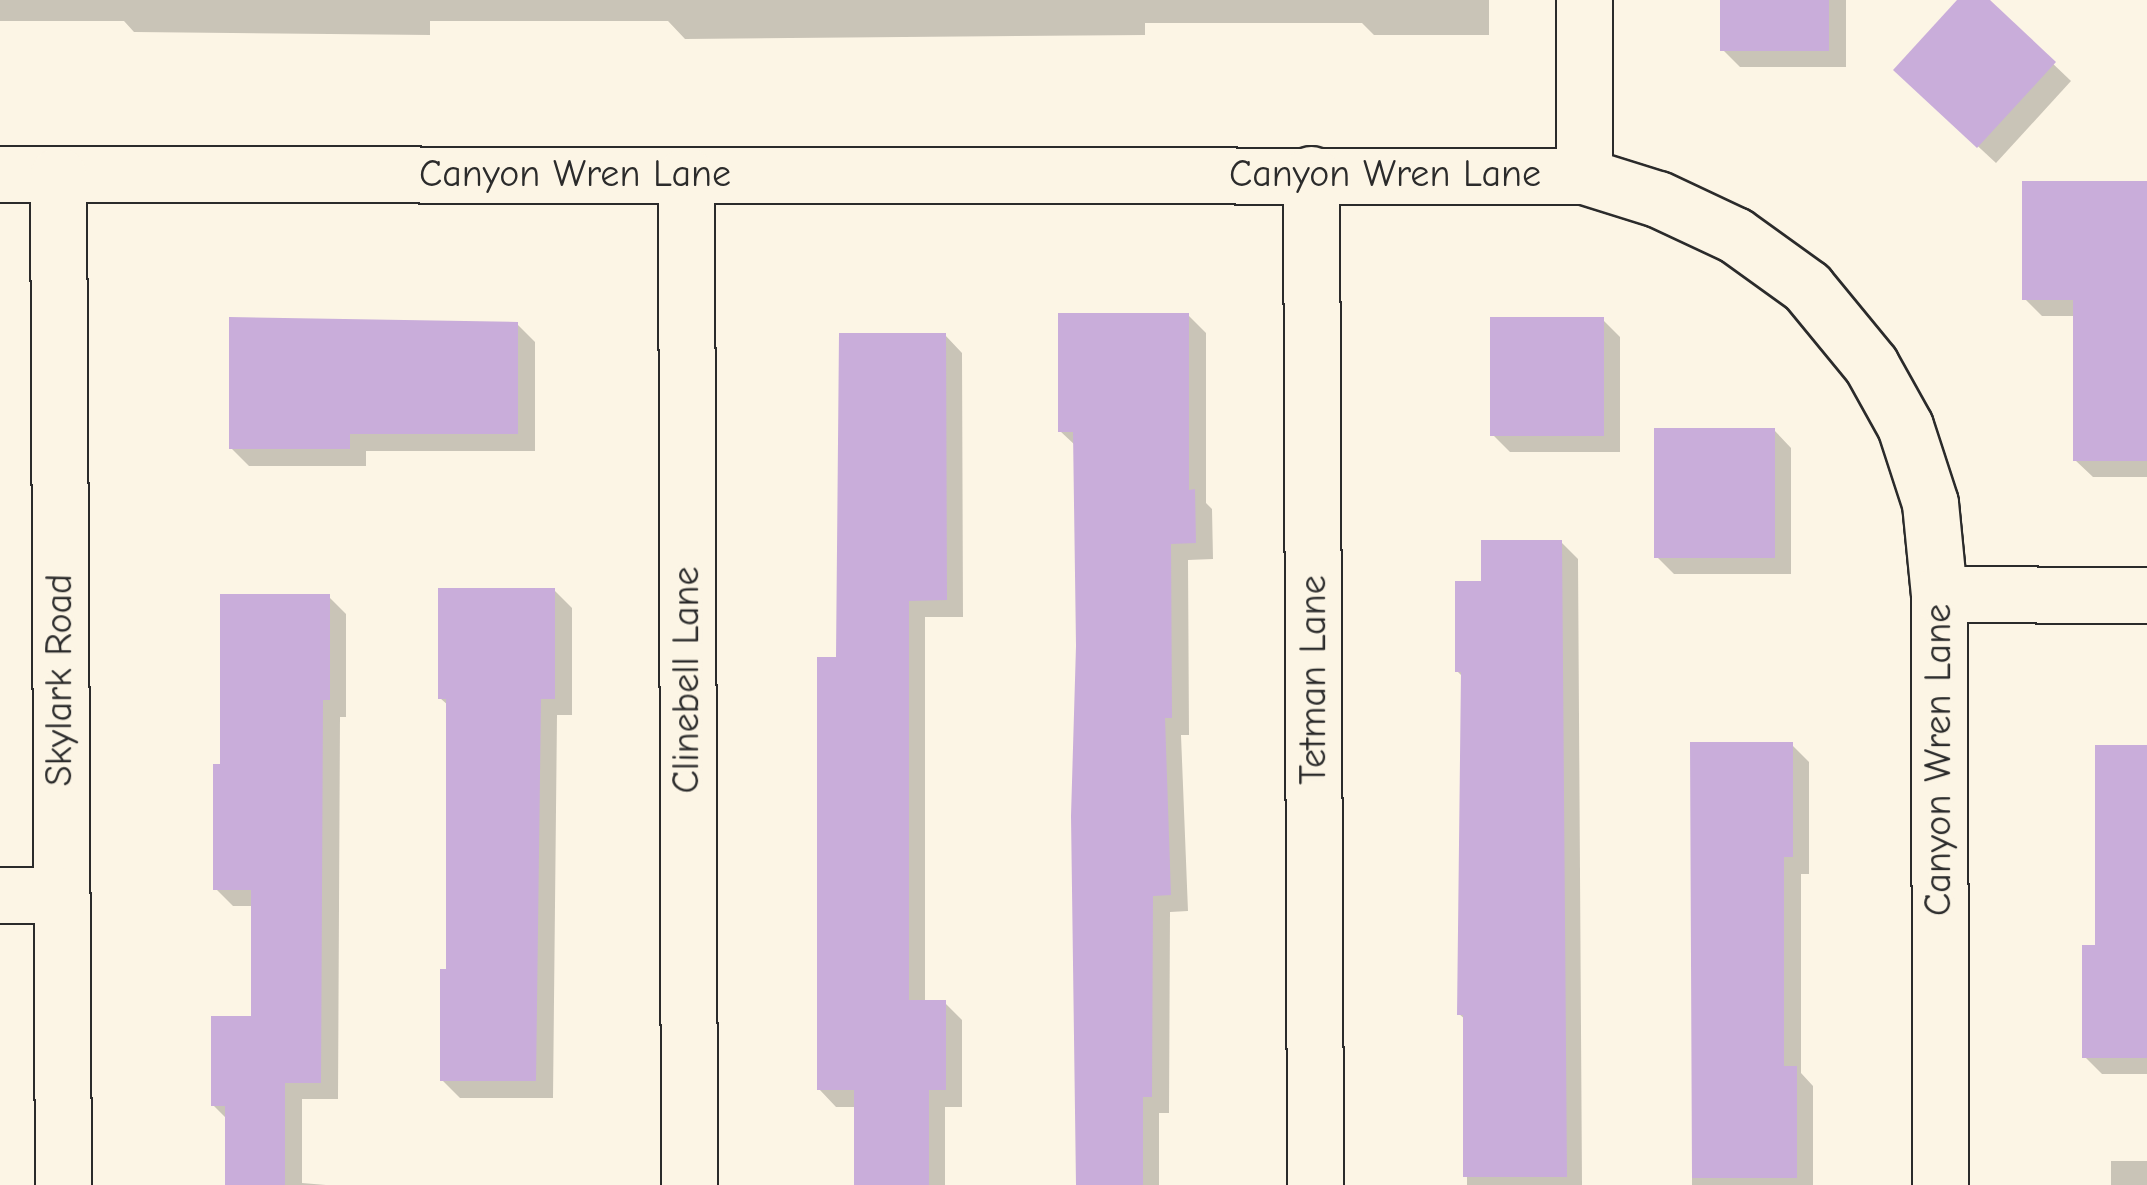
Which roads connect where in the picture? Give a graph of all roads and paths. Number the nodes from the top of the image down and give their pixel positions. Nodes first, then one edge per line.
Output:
1 (1584, 0) edge
2 (0, 174) edge
3 (1311, 174) junction
4 (58, 175) junction
5 (686, 175) junction
6 (1584, 176) junction
7 (1938, 594) junction
8 (2147, 596) edge
9 (0, 895) edge
10 (61, 895) junction
11 (63, 1185) edge
12 (689, 1185) edge
13 (1316, 1185) edge
14 (1940, 1185) edge

1 - 6 street
2 - 4 street, Canyon Wren Lane
3 - 5 street, Canyon Wren Lane
3 - 6 street, Canyon Wren Lane
3 - 13 street, Tetman Lane
4 - 5 street, Canyon Wren Lane
4 - 10 street, Skylark Road
5 - 12 street, Clinebell Lane
6 - 7 street, Canyon Wren Lane
7 - 8 street
7 - 14 street, Canyon Wren Lane
9 - 10 street
10 - 11 street, Skylark Road

